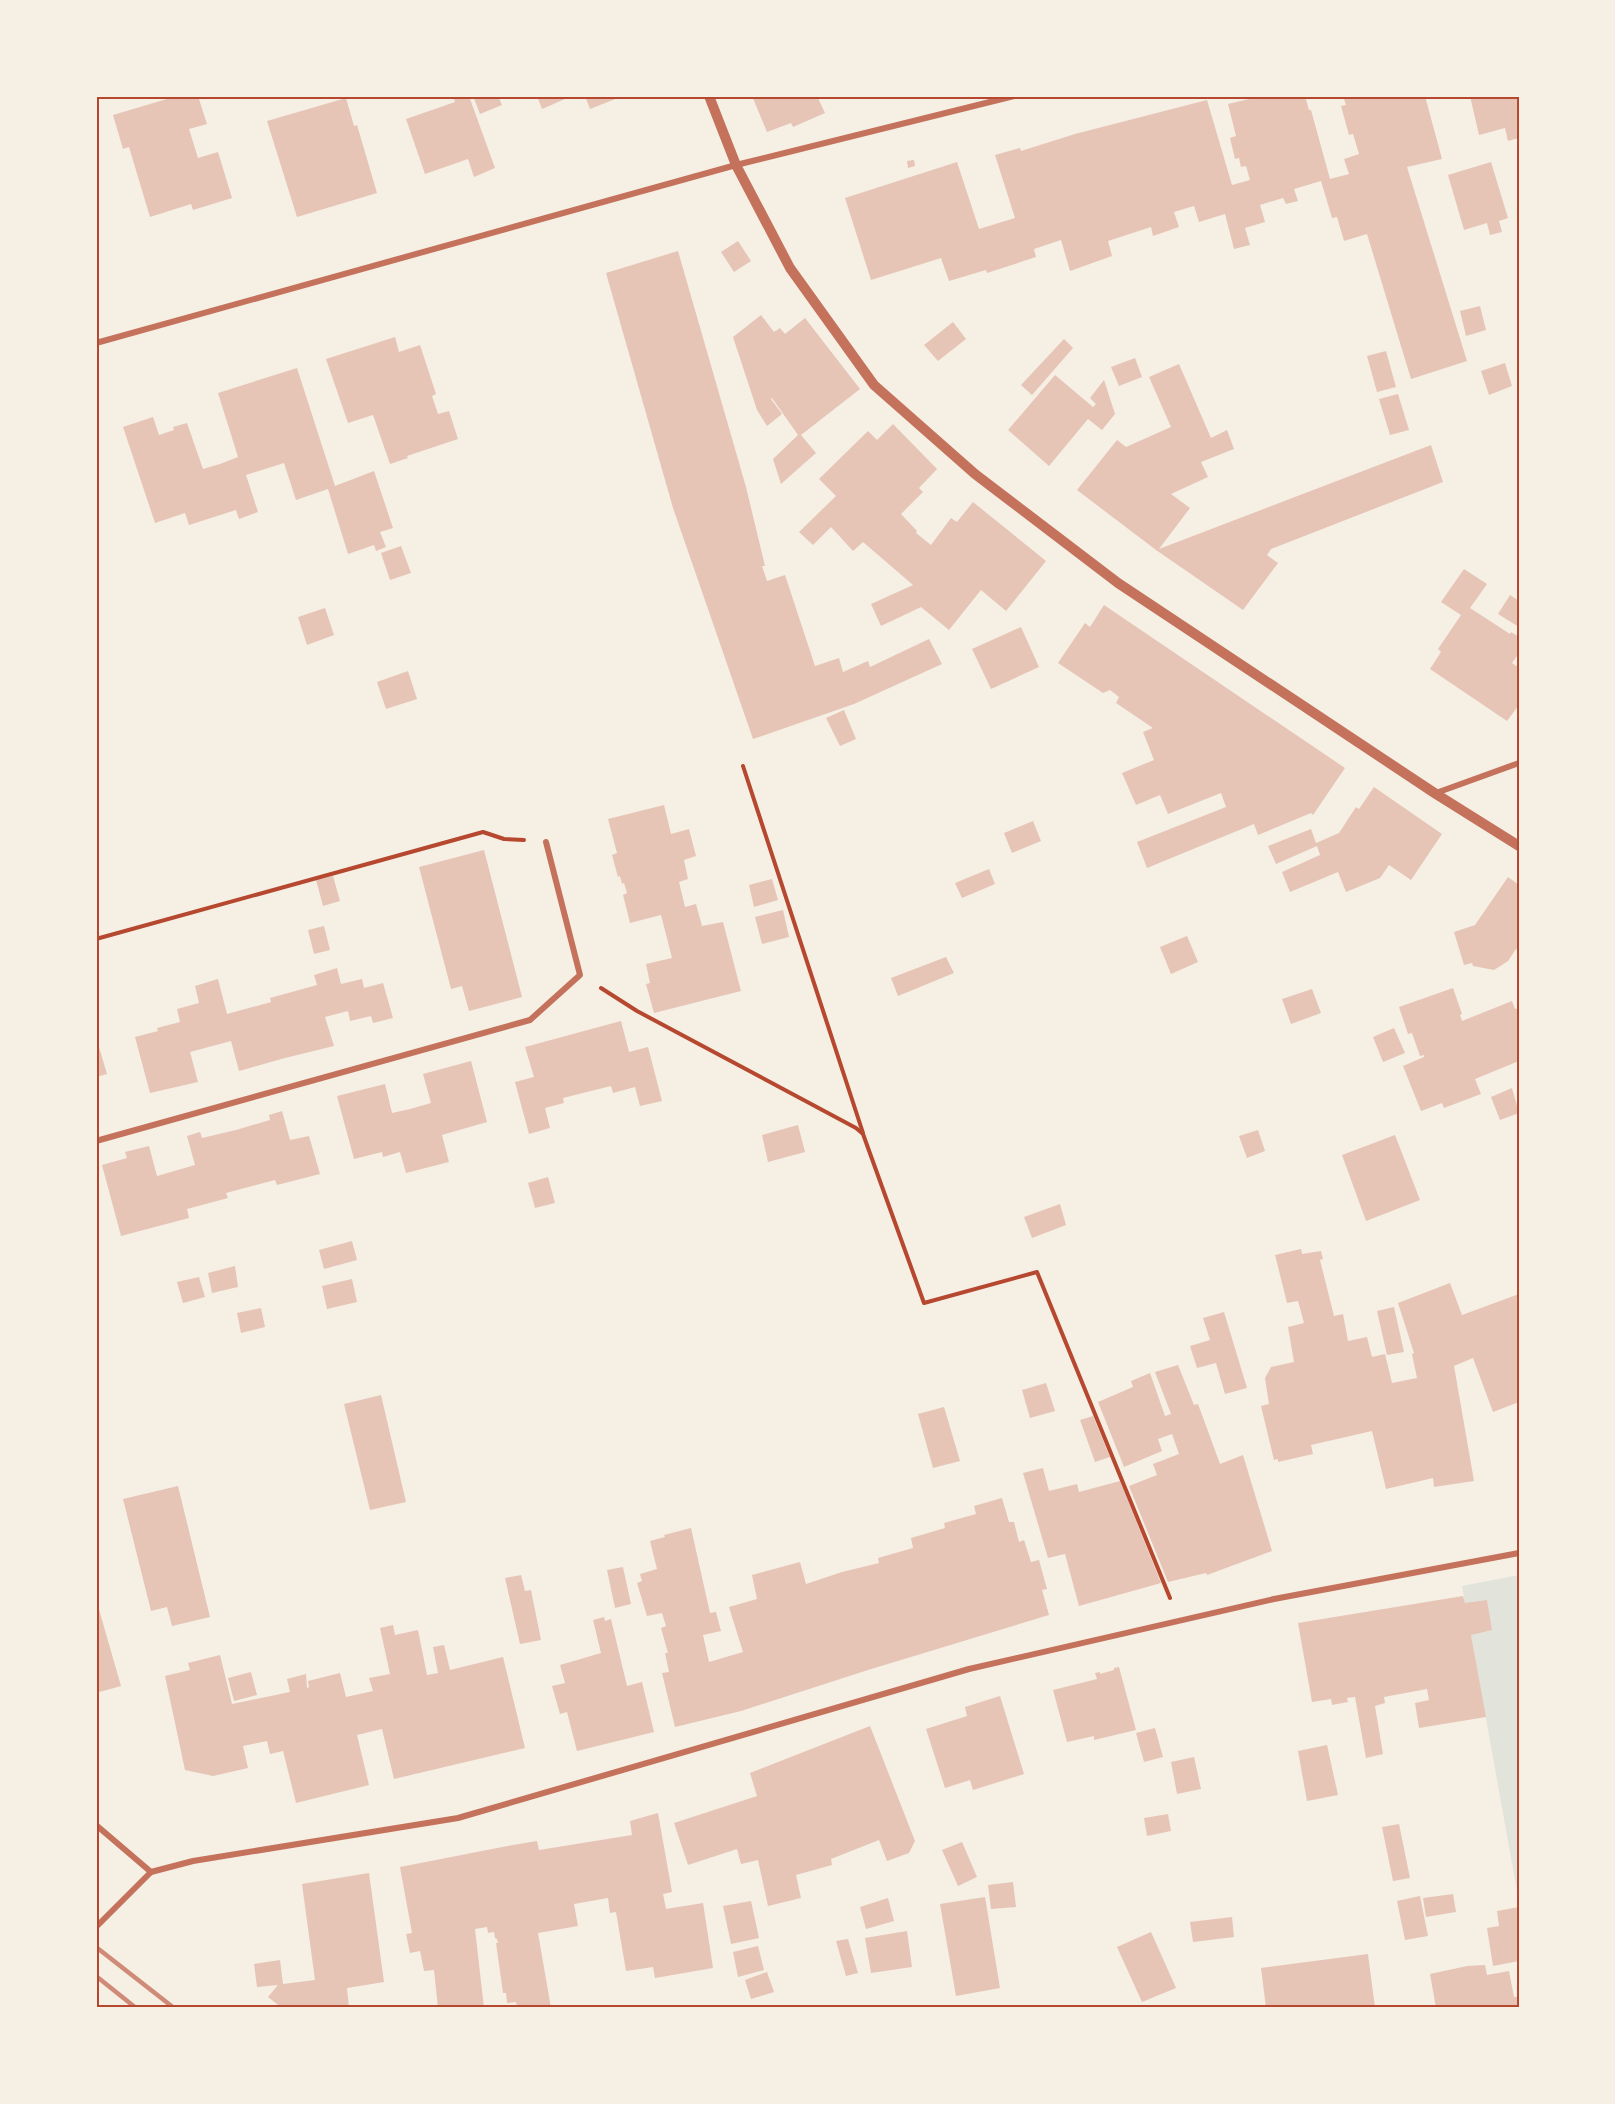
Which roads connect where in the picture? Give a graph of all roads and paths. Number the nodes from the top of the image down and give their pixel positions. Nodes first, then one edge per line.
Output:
1 (709, 96) edge
2 (1014, 96) edge
3 (736, 165) junction
4 (96, 343) edge
5 (1519, 763) edge
6 (743, 766) dead end
7 (1436, 794) junction
8 (504, 838) dead end
9 (546, 842) dead end
10 (1519, 846) edge
11 (96, 939) edge
12 (580, 975) junction
13 (863, 1134) junction
14 (96, 1142) edge
15 (1519, 1553) edge
16 (1179, 1620) junction
17 (96, 1825) edge
18 (151, 1872) junction
19 (96, 1927) edge

1 - 3 street
2 - 3 street
3 - 4 street
3 - 7 street
5 - 7 street
6 - 13 path
7 - 10 street
8 - 11 path
9 - 12 street
12 - 13 path
12 - 14 street
13 - 16 path
15 - 16 street
16 - 18 street
17 - 18 street
18 - 19 street

